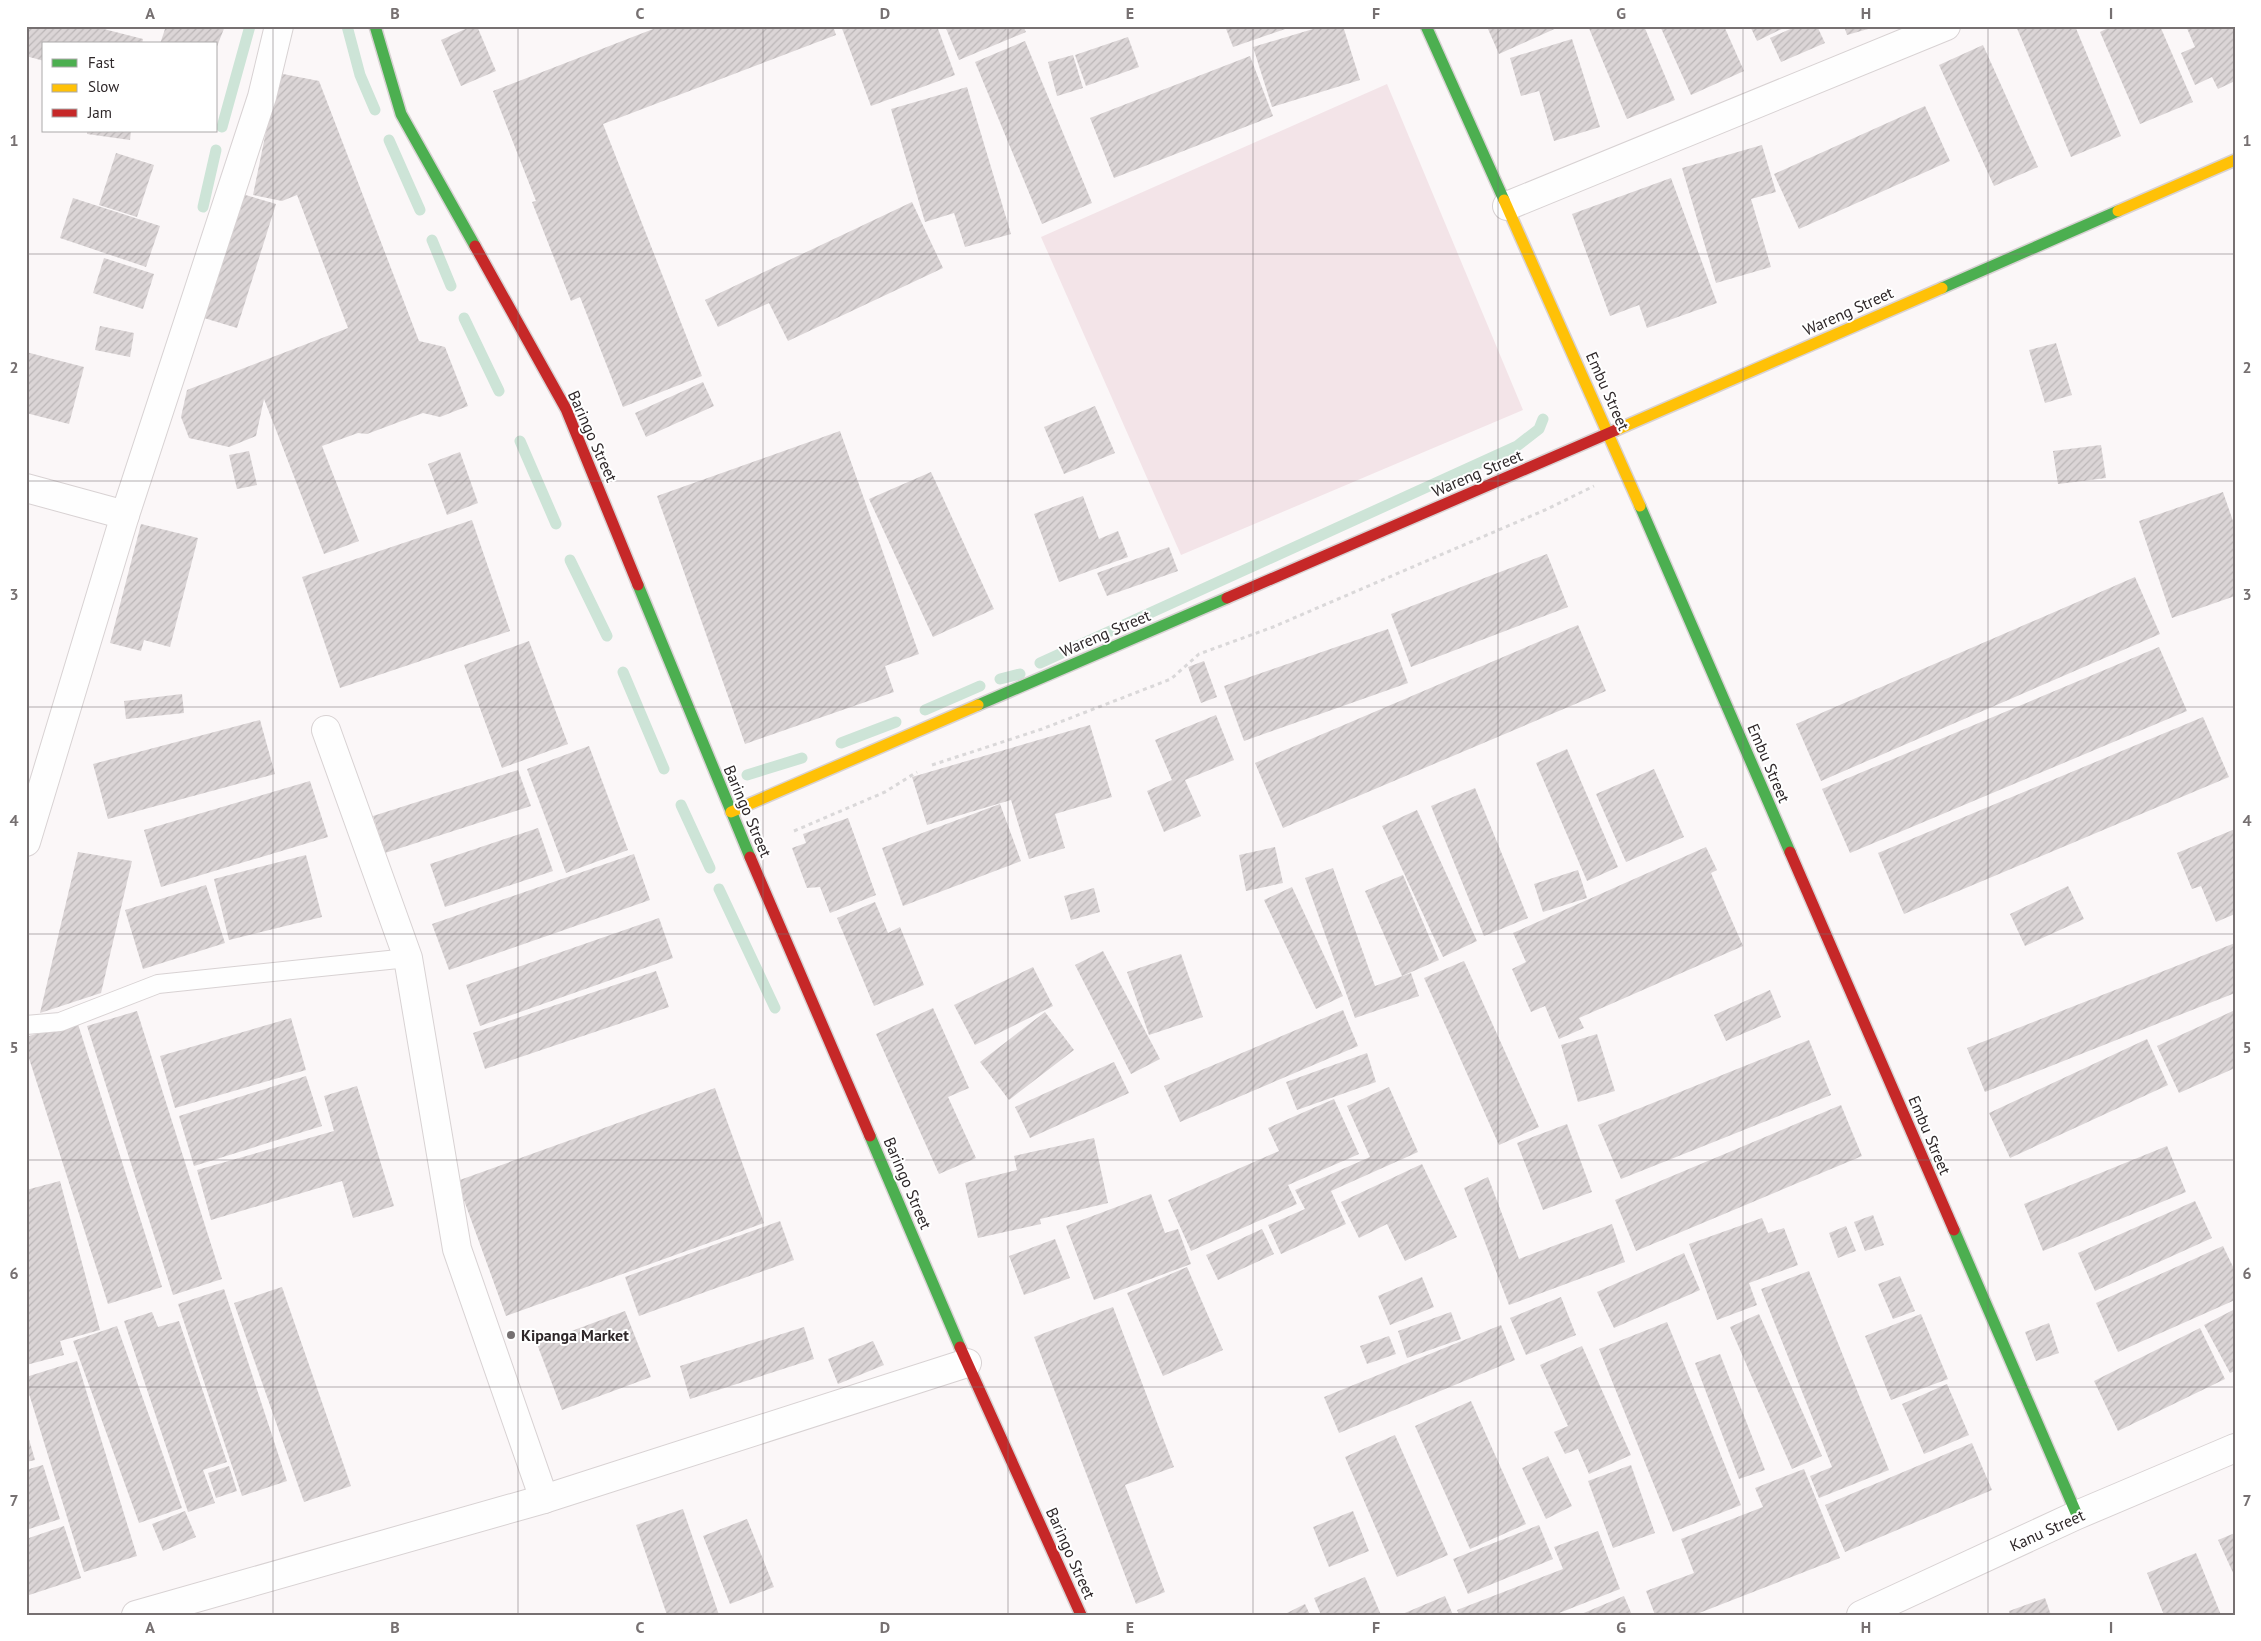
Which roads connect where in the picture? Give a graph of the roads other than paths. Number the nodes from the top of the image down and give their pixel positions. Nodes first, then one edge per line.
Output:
1 (279, 26) edge
2 (375, 26) edge
3 (1426, 26) edge
4 (1946, 26) edge
5 (2235, 160) edge
6 (1507, 206) junction
7 (1609, 433) junction
8 (26, 488) edge
9 (125, 516) junction
10 (326, 730) dead end
11 (731, 812) junction
12 (26, 842) edge
13 (408, 958) junction
14 (26, 1025) edge
15 (968, 1363) junction
16 (2235, 1448) edge
17 (544, 1499) junction
18 (2077, 1516) junction
19 (136, 1615) edge
20 (1081, 1615) edge
21 (1861, 1615) edge

1 - 9 street
2 - 11 street, Baringo Street
3 - 6 street, Embu Street
4 - 6 street
5 - 7 street, Wareng Street
6 - 7 street, Embu Street
7 - 11 street, Wareng Street
7 - 18 street, Embu Street
8 - 9 street
9 - 12 street
10 - 13 street
11 - 15 street, Baringo Street
13 - 14 lane
13 - 17 street
15 - 17 street
15 - 20 street, Baringo Street
16 - 18 street, Kanu Street
17 - 19 street
18 - 21 street, Kanu Street

